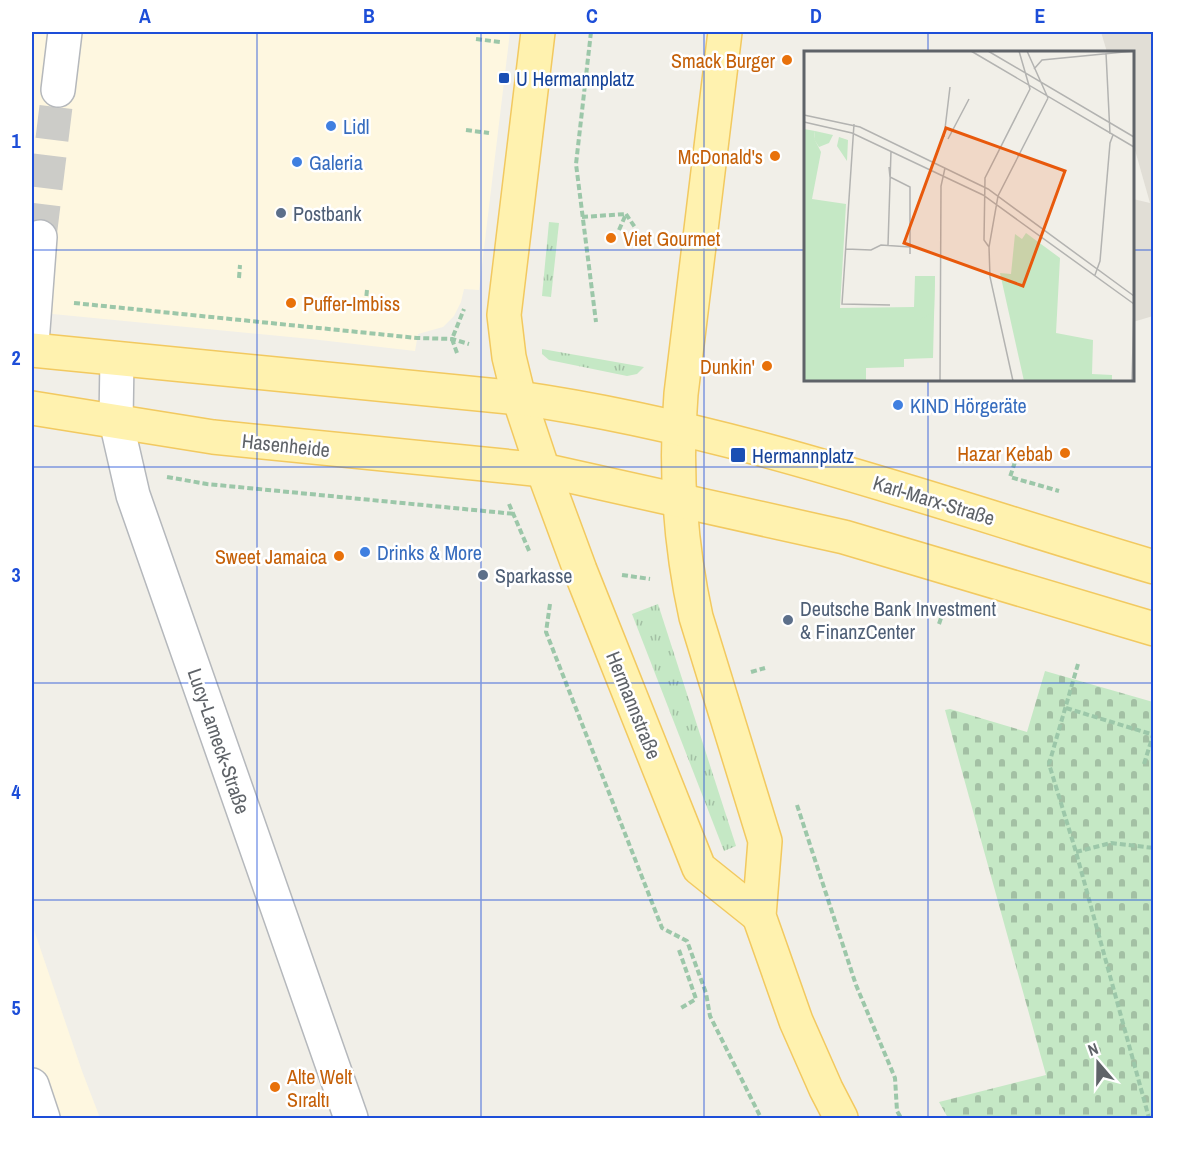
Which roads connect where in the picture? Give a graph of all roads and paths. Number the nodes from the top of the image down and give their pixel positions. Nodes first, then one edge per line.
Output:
1 (538, 32) edge
2 (591, 32) edge
3 (725, 32) edge
4 (476, 39) dead end
5 (64, 42) edge
6 (504, 42) dead end
7 (58, 90) tunnel mouth
8 (466, 130) dead end
9 (493, 133) dead end
10 (626, 214) junction
11 (582, 217) junction
12 (636, 229) dead end
13 (619, 230) dead end
14 (40, 237) tunnel mouth
15 (240, 265) dead end
16 (239, 278) dead end
17 (367, 290) dead end
18 (78, 304) dead end
19 (370, 309) dead end
20 (596, 322) dead end
21 (452, 339) dead end
22 (32, 343) edge
23 (32, 350) edge
24 (117, 358) junction
25 (519, 398) junction
26 (32, 408) edge
27 (116, 421) junction
28 (678, 429) junction
29 (1015, 462) dead end
30 (543, 470) junction
31 (207, 484) dead end
32 (1059, 491) dead end
33 (679, 499) junction
34 (512, 513) dead end
35 (1154, 567) edge
36 (612, 574) dead end
37 (653, 579) dead end
38 (549, 600) dead end
39 (954, 608) dead end
40 (939, 624) dead end
41 (1154, 629) edge
42 (750, 661) dead end
43 (1078, 664) dead end
44 (765, 668) dead end
45 (1066, 708) junction
46 (1153, 735) edge
47 (1144, 764) dead end
48 (796, 803) dead end
49 (1154, 848) edge
50 (1076, 852) junction
51 (759, 916) junction
52 (679, 950) dead end
53 (681, 1008) dead end
54 (32, 1085) edge
55 (43, 1119) edge
56 (351, 1119) edge
57 (761, 1119) edge
58 (841, 1119) edge
59 (901, 1119) edge
60 (1149, 1119) edge

1 - 25 main road
2 - 11 path
3 - 28 main road
4 - 6 path
5 - 7 street
8 - 9 path
10 - 11 path
10 - 12 path
10 - 13 path
11 - 20 path
14 - 22 street
15 - 16 path
17 - 19 path
18 - 21 path
23 - 24 main road
24 - 25 main road
24 - 27 street, Lucy-Lameck-Straße
25 - 28 main road
25 - 30 main road
26 - 27 main road, Hasenheide
27 - 30 main road, Hasenheide
27 - 56 street, Lucy-Lameck-Straße
28 - 33 main road
28 - 35 main road, Karl-Marx-Straße
29 - 32 path
30 - 33 main road
30 - 51 main road, Hermannstraße
31 - 34 path
33 - 41 main road
33 - 51 main road
36 - 37 path
38 - 57 path
39 - 40 path
42 - 44 path
43 - 45 path
45 - 46 path
45 - 50 path
46 - 47 path
48 - 59 path
49 - 50 path
50 - 60 path
51 - 58 main road
52 - 53 path
54 - 55 street

